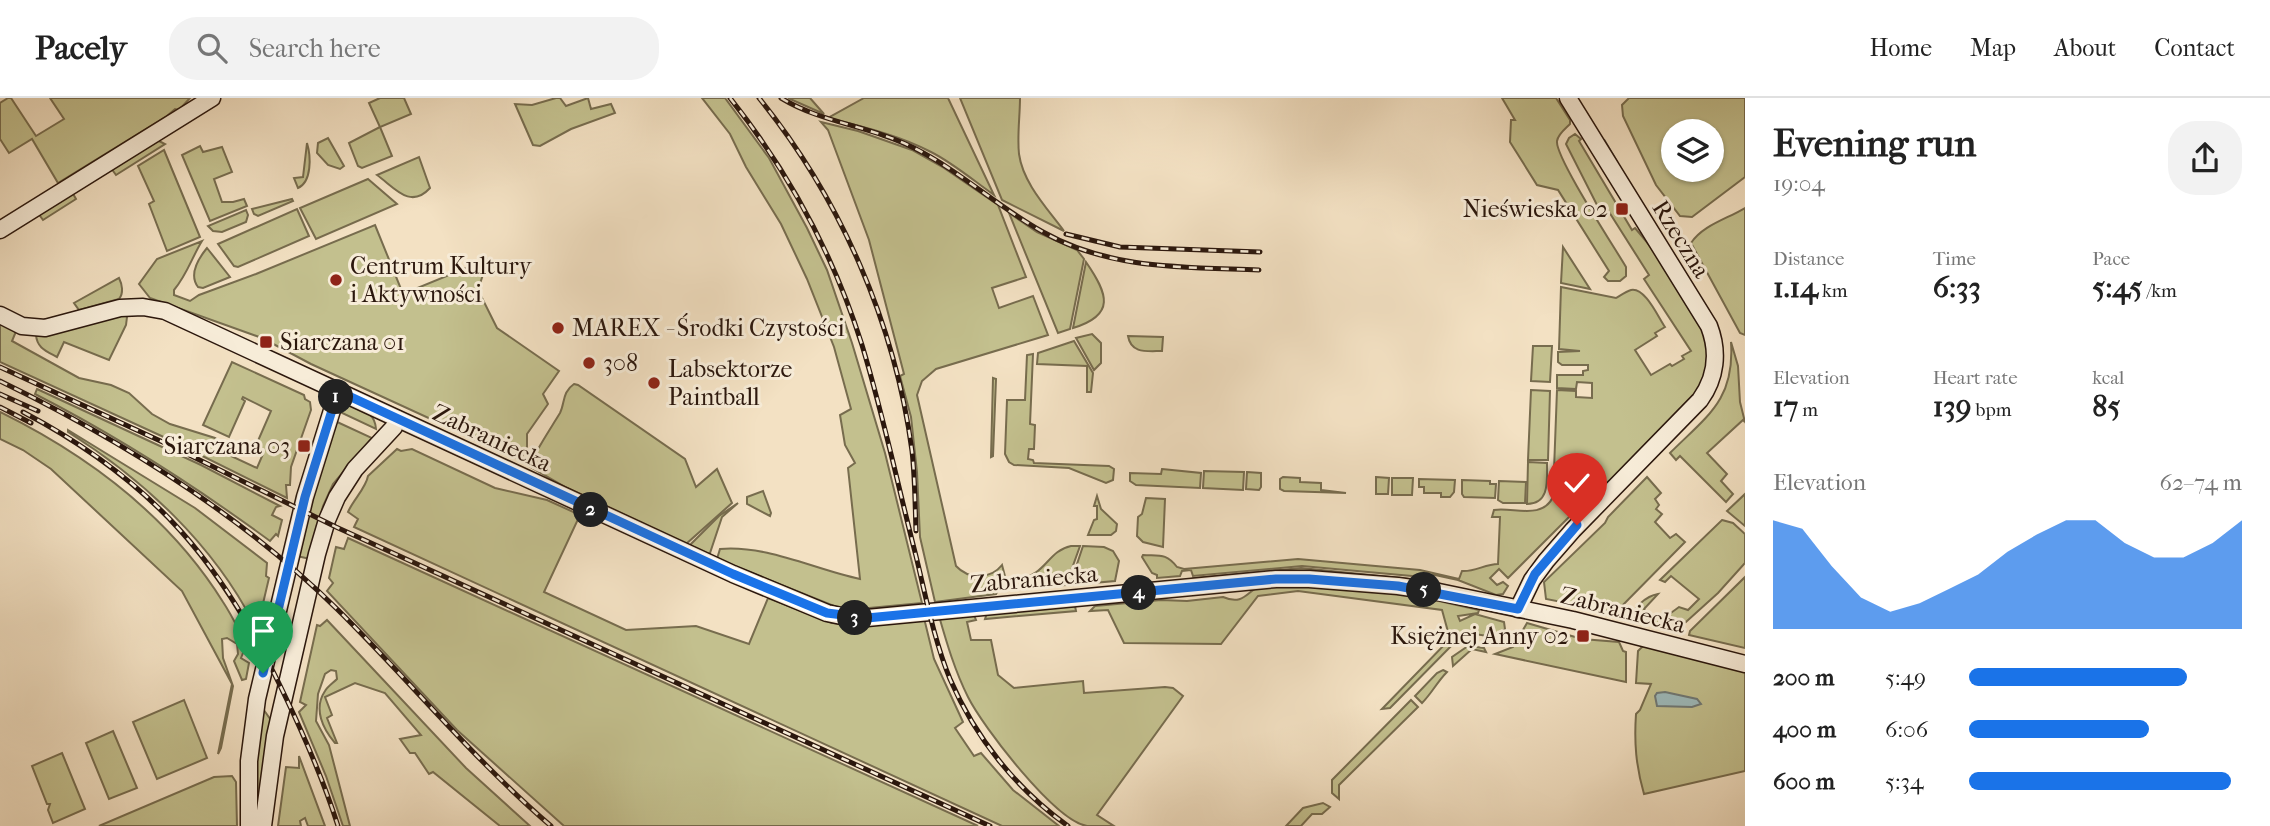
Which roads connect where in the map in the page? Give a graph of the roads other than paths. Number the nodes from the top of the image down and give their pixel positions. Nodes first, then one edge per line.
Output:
1 (212, 98) edge
2 (1568, 98) edge
3 (0, 230) edge
4 (0, 316) edge
5 (338, 391) junction
6 (397, 419) junction
7 (1518, 609) junction
8 (1745, 664) edge
9 (249, 826) edge
10 (263, 826) edge

1 - 3 main road
2 - 7 main road, Rzeczna
4 - 5 main road, Zabraniecka
5 - 6 main road, Zabraniecka
5 - 9 main road
6 - 7 main road, Zabraniecka
6 - 10 main road
7 - 8 main road, Zabraniecka

